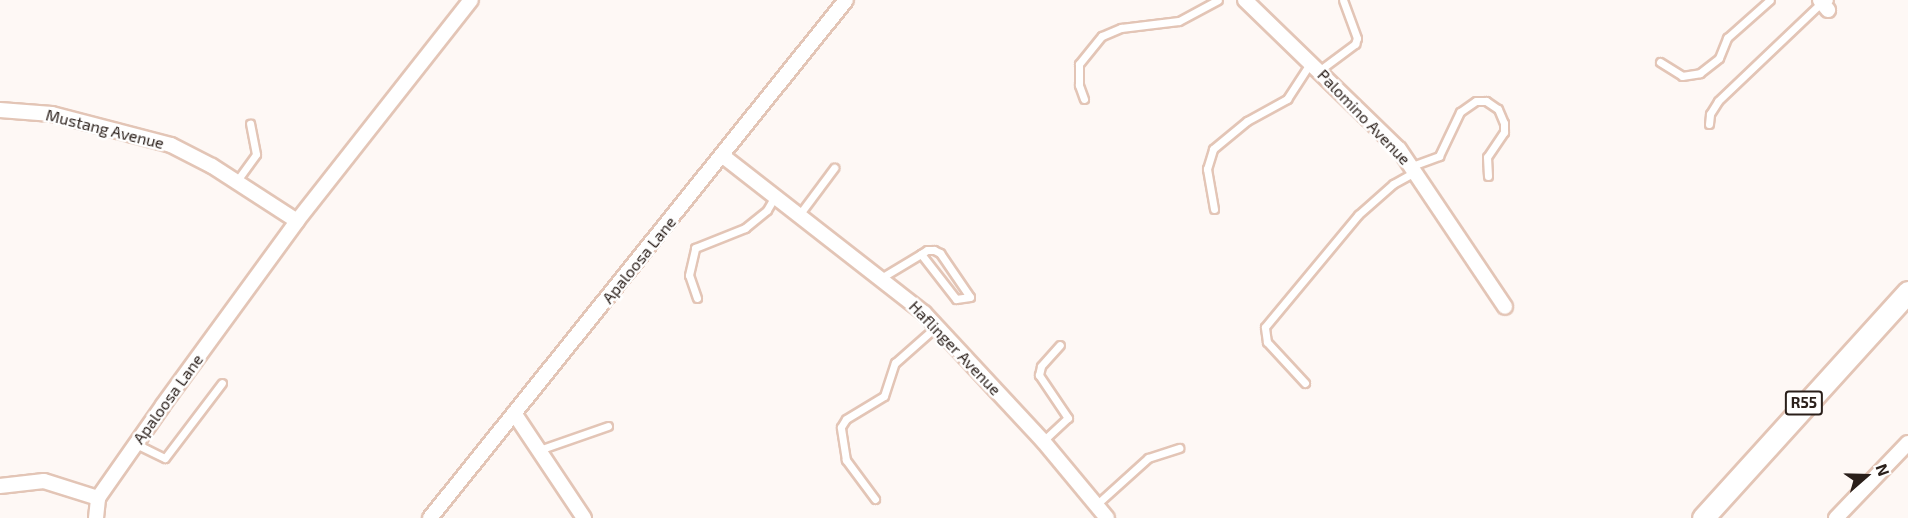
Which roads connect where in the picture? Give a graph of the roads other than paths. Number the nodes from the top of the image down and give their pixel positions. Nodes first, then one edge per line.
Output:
1 (471, 0) edge
2 (846, 0) edge
3 (1218, 0) edge
4 (1245, 0) edge
5 (1342, 0) edge
6 (1770, 0) edge
7 (1825, 3) edge
8 (1660, 62) dead end
9 (1316, 66) junction
10 (1084, 99) dead end
11 (0, 110) edge
12 (250, 124) dead end
13 (1709, 124) dead end
14 (723, 156) junction
15 (834, 168) dead end
16 (1413, 169) junction
17 (1488, 176) dead end
18 (236, 182) junction
19 (775, 196) junction
20 (1214, 209) dead end
21 (799, 214) junction
22 (297, 221) junction
23 (921, 254) junction
24 (881, 278) junction
25 (1908, 292) edge
26 (697, 298) dead end
27 (1505, 307) dead end
28 (937, 326) junction
29 (1060, 345) dead end
30 (222, 383) dead end
31 (1305, 383) dead end
32 (514, 413) junction
33 (608, 426) dead end
34 (1043, 441) junction
35 (1908, 443) edge
36 (136, 444) junction
37 (1179, 448) dead end
38 (539, 450) junction
39 (1, 484) edge
40 (98, 498) junction
41 (875, 499) dead end
42 (1096, 505) junction
43 (96, 518) edge
44 (430, 518) edge
45 (584, 518) edge
46 (1107, 518) edge
47 (1703, 518) edge
48 (1836, 518) edge

1 - 22 street, Apaloosa Lane
2 - 14 street, Apaloosa Lane
3 - 10 lane
4 - 9 street, Palomino Avenue
5 - 9 lane
6 - 8 lane
7 - 13 lane
9 - 16 street, Palomino Avenue
9 - 20 lane
11 - 18 street, Mustang Avenue
12 - 18 lane
14 - 19 street, Haflinger Avenue
14 - 32 street, Apaloosa Lane
15 - 21 lane
16 - 17 lane
16 - 27 street, Palomino Avenue
16 - 31 lane
18 - 22 street, Mustang Avenue
19 - 21 street, Haflinger Avenue
19 - 26 lane
21 - 24 street, Haflinger Avenue
22 - 36 street, Apaloosa Lane
23 - 23 lane
23 - 24 lane
24 - 28 street, Haflinger Avenue
25 - 47 main road, R55
28 - 34 street, Haflinger Avenue
28 - 41 lane
29 - 34 lane
30 - 36 lane
32 - 38 street
32 - 44 street, Apaloosa Lane
33 - 38 lane
34 - 42 street, Haflinger Avenue
35 - 48 street
36 - 40 street, Apaloosa Lane
37 - 42 lane
38 - 45 street
39 - 40 street
40 - 43 street, Apaloosa Lane
42 - 46 street, Haflinger Avenue

